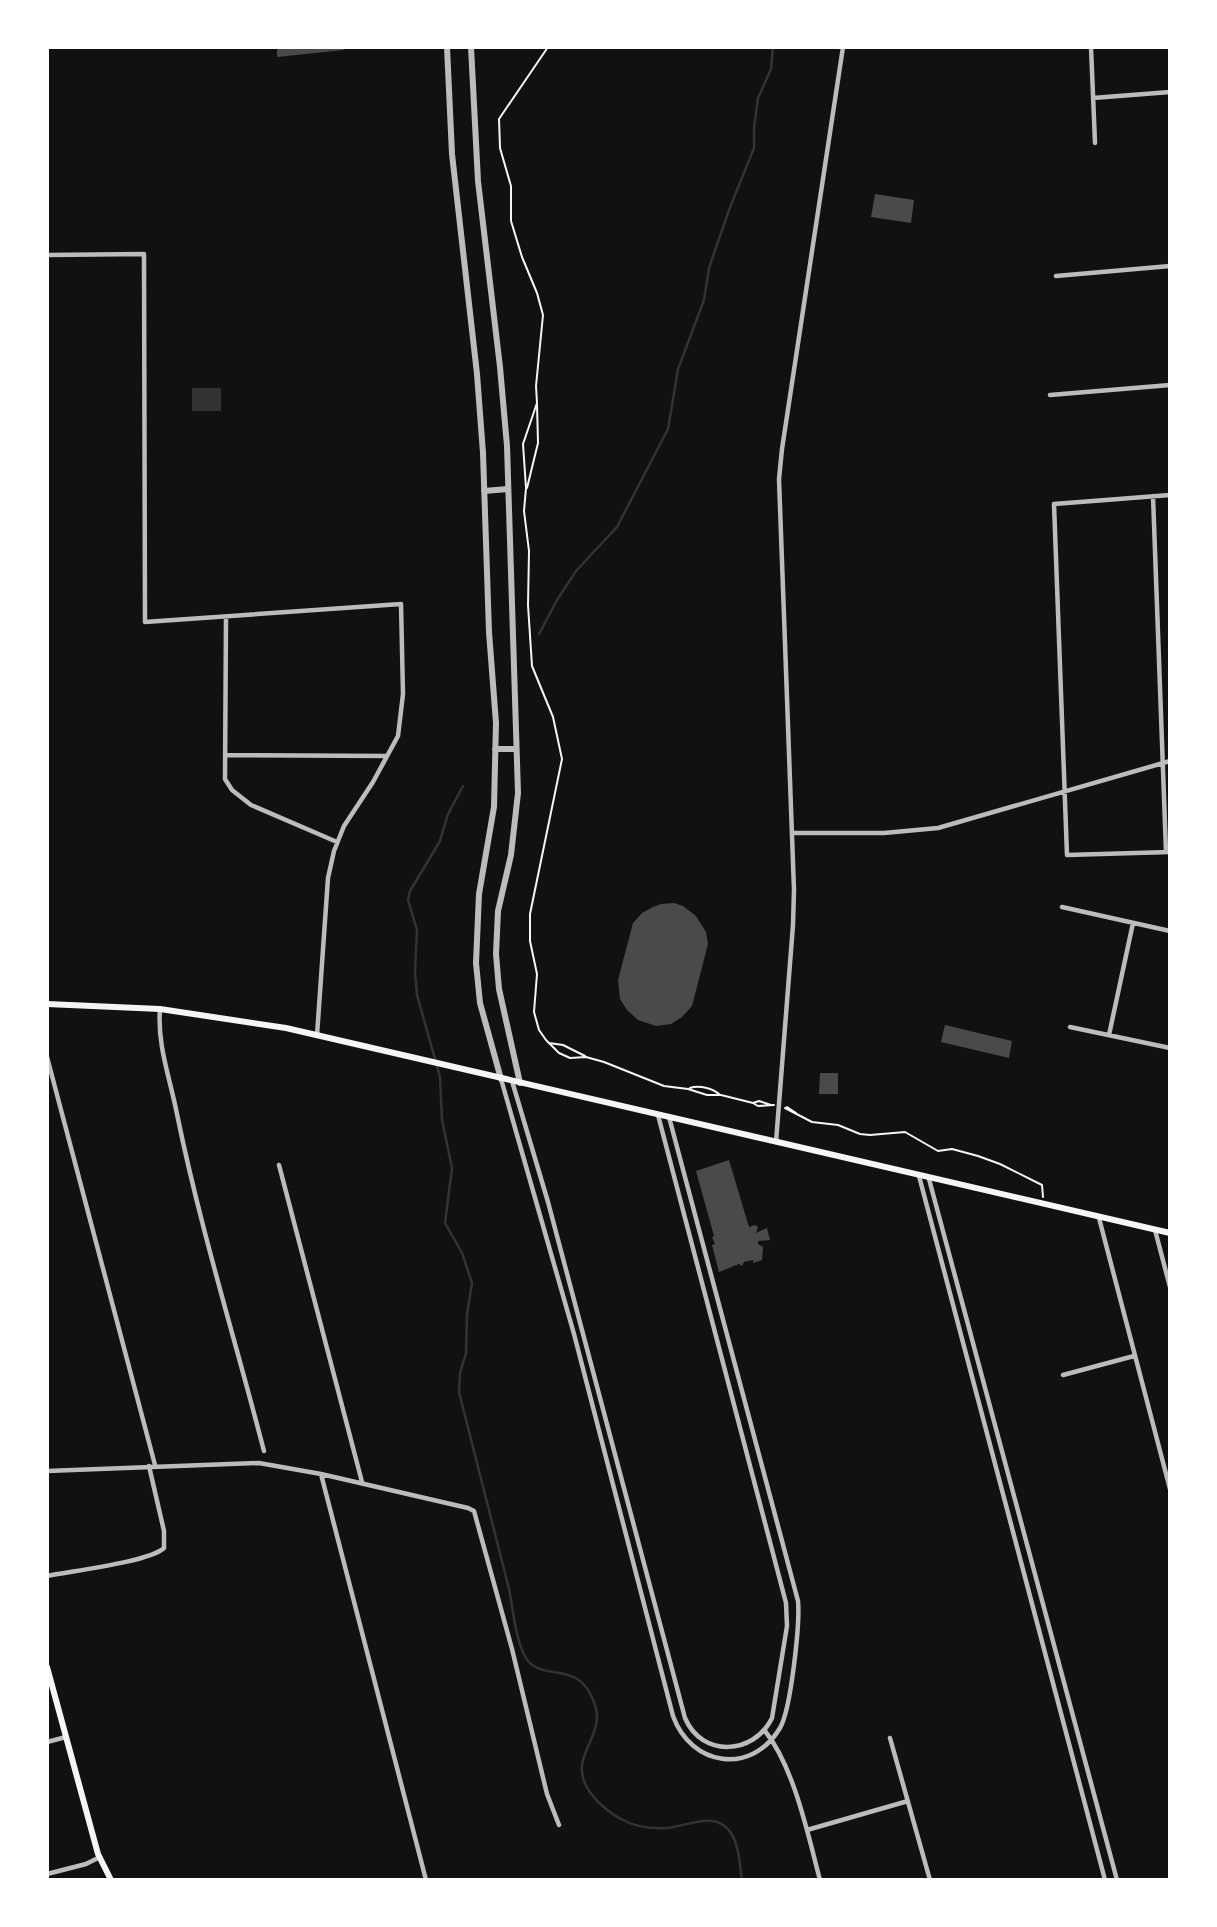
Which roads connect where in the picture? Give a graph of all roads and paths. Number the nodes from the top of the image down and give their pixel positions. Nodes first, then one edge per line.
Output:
1 (447, 47) edge
2 (471, 47) edge
3 (548, 47) edge
4 (843, 47) edge
5 (1091, 47) edge
6 (1170, 92) edge
7 (1093, 98) junction
8 (1096, 142) dead end
9 (47, 256) edge
10 (1170, 267) edge
11 (1056, 276) dead end
12 (1170, 385) edge
13 (1050, 395) dead end
14 (537, 403) junction
15 (526, 488) junction
16 (508, 489) junction
17 (484, 491) junction
18 (1170, 495) edge
19 (1153, 496) junction
20 (226, 617) junction
21 (495, 749) junction
22 (516, 749) junction
23 (225, 755) junction
24 (387, 756) junction
25 (1170, 761) edge
26 (1163, 763) junction
27 (1065, 792) junction
28 (792, 833) junction
29 (337, 842) junction
30 (1168, 852) edge
31 (1062, 907) dead end
32 (1133, 923) junction
33 (1170, 931) edge
34 (47, 1004) edge
35 (160, 1009) junction
36 (1070, 1027) dead end
37 (317, 1035) junction
38 (1109, 1035) junction
39 (549, 1043) junction
40 (1170, 1048) edge
41 (47, 1057) edge
42 (586, 1057) junction
43 (501, 1079) junction
44 (516, 1082) junction
45 (688, 1089) junction
46 (721, 1095) junction
47 (775, 1106) junction
48 (658, 1115) junction
49 (669, 1117) junction
50 (776, 1142) junction
51 (279, 1165) dead end
52 (919, 1176) junction
53 (929, 1178) junction
54 (1044, 1205) junction
55 (1099, 1218) junction
56 (1155, 1230) junction
57 (1170, 1233) edge
58 (1170, 1287) edge
59 (964, 1308) junction
60 (953, 1311) junction
61 (1134, 1356) junction
62 (1063, 1375) dead end
63 (999, 1440) junction
64 (988, 1443) junction
65 (264, 1451) dead end
66 (152, 1465) junction
67 (47, 1471) edge
68 (321, 1474) junction
69 (362, 1482) junction
70 (1170, 1489) edge
71 (1035, 1573) junction
72 (47, 1576) edge
73 (1024, 1576) junction
74 (47, 1667) edge
75 (1072, 1710) junction
76 (1060, 1713) junction
77 (765, 1731) junction
78 (66, 1737) junction
79 (890, 1738) dead end
80 (771, 1739) junction
81 (47, 1742) edge
82 (908, 1801) junction
83 (559, 1825) dead end
84 (807, 1830) junction
85 (1107, 1842) junction
86 (1095, 1845) junction
87 (100, 1857) junction
88 (47, 1874) edge
89 (111, 1880) edge
90 (426, 1880) edge
91 (820, 1880) edge
92 (930, 1880) edge
93 (1104, 1880) edge
94 (1117, 1880) edge

1 - 17 street
2 - 16 street
3 - 14 path
4 - 28 street
5 - 7 street
6 - 7 street
7 - 8 street
9 - 20 street
10 - 11 street
12 - 13 street
14 - 15 path
14 - 15 path
15 - 39 path
16 - 17 street
16 - 22 street
17 - 21 street
18 - 19 street
19 - 26 street
19 - 27 street
20 - 23 street
20 - 24 street
21 - 22 street
21 - 43 street
22 - 44 street
23 - 24 street
23 - 29 street
24 - 29 street
25 - 26 street
26 - 27 street
26 - 30 street
27 - 28 street
27 - 30 street
28 - 47 street
29 - 37 street
31 - 32 street
32 - 33 street
32 - 38 street
34 - 35 main road
35 - 37 main road
35 - 65 street
36 - 38 street
37 - 43 main road
38 - 40 street
39 - 42 path
39 - 42 path
41 - 66 street
42 - 45 path
43 - 44 main road
43 - 80 street
44 - 48 main road
44 - 77 street
45 - 46 path
45 - 46 path
46 - 47 path
47 - 50 street
47 - 54 path
48 - 49 main road
48 - 77 street
49 - 50 main road
49 - 80 street
50 - 52 main road
51 - 69 street
52 - 53 main road
52 - 60 street
53 - 54 main road
53 - 59 street
54 - 55 main road
55 - 56 main road
55 - 61 street
56 - 57 main road
56 - 58 street
59 - 60 street
59 - 63 street
60 - 64 street
61 - 62 street
61 - 70 street
63 - 64 street
63 - 71 street
64 - 73 street
66 - 67 street
66 - 68 street
66 - 72 street
68 - 69 street
68 - 90 street
69 - 83 street
71 - 73 street
71 - 75 street
73 - 76 street
74 - 78 main road
75 - 76 street
75 - 85 street
76 - 86 street
77 - 80 street
78 - 81 street
78 - 87 main road
79 - 82 street
80 - 84 street
82 - 84 street
82 - 92 street
84 - 91 street
85 - 86 street
85 - 94 street
86 - 93 street
87 - 88 street
87 - 89 main road

